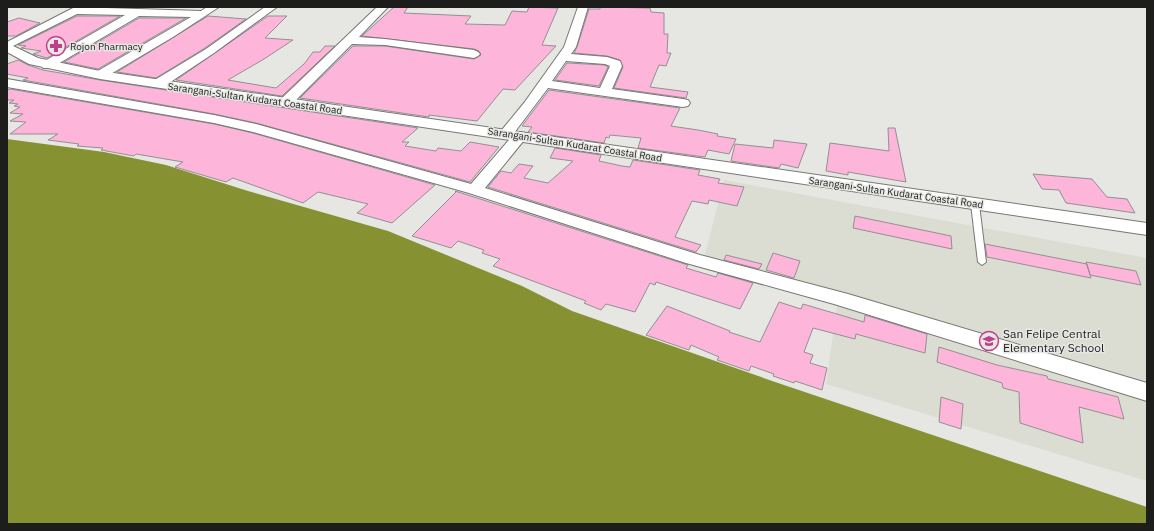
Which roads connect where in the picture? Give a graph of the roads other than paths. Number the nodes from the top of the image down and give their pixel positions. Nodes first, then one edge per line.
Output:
1 (214, 7) edge
2 (272, 7) edge
3 (383, 7) edge
4 (583, 7) edge
5 (80, 9) edge
6 (141, 10) edge
7 (203, 14) junction
8 (349, 40) junction
9 (8, 49) edge
10 (474, 54) dead end
11 (563, 57) junction
12 (47, 64) junction
13 (100, 75) junction
14 (7, 83) edge
15 (158, 84) junction
16 (544, 84) junction
17 (604, 92) junction
18 (286, 102) junction
19 (683, 103) dead end
20 (513, 135) junction
21 (475, 190) junction
22 (975, 204) junction
23 (1147, 229) edge
24 (982, 262) dead end
25 (1147, 392) edge

1 - 7 street
2 - 15 street
3 - 8 street
4 - 11 street
5 - 6 street
5 - 9 street
6 - 7 street
6 - 12 street
7 - 13 street
8 - 10 street
8 - 18 street
9 - 12 main road, Sarangani-Sultan Kudarat Coastal Road
11 - 16 street
11 - 17 street
12 - 13 main road, Sarangani-Sultan Kudarat Coastal Road
13 - 15 main road, Sarangani-Sultan Kudarat Coastal Road
14 - 21 street
15 - 18 main road, Sarangani-Sultan Kudarat Coastal Road
16 - 17 street
16 - 20 street
17 - 19 street
18 - 20 main road, Sarangani-Sultan Kudarat Coastal Road
20 - 21 street
20 - 22 main road, Sarangani-Sultan Kudarat Coastal Road
21 - 25 street
22 - 23 main road, Sarangani-Sultan Kudarat Coastal Road
22 - 24 lane

